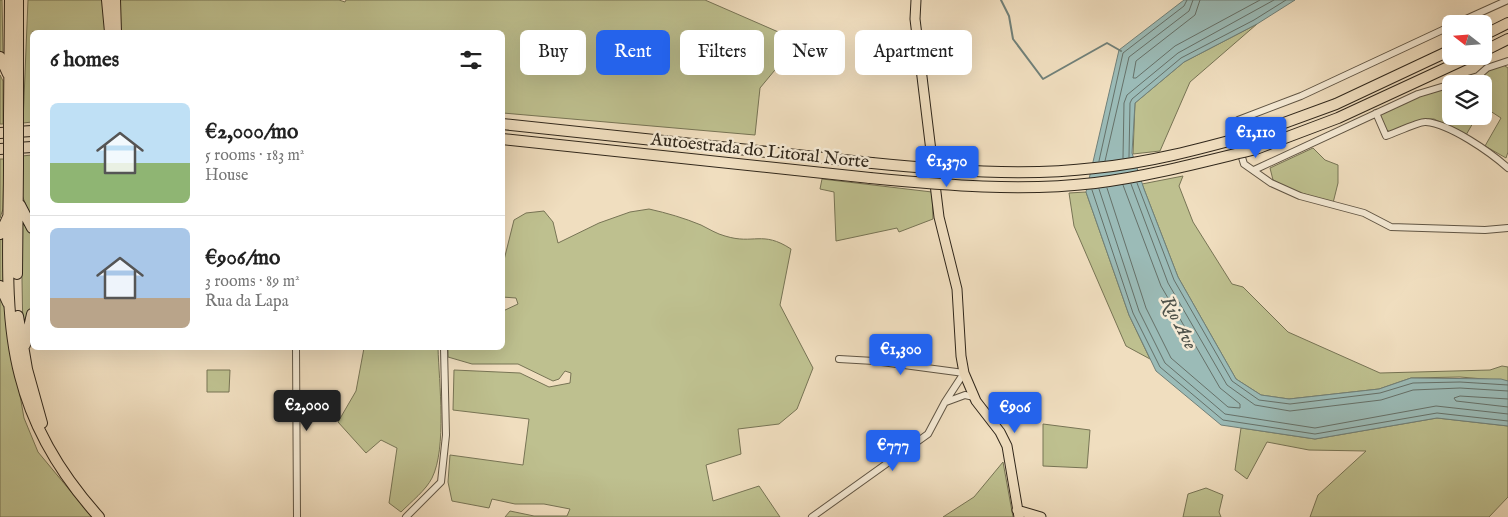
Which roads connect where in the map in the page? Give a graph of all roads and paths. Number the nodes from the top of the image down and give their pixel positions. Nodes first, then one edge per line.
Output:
1 (10, 0) edge
2 (18, 0) edge
3 (108, 0) edge
4 (115, 0) edge
5 (916, 0) edge
6 (1508, 0) edge
7 (1471, 15) edge
8 (1508, 23) edge
9 (110, 30) edge
10 (116, 30) edge
11 (1442, 30) edge
12 (1492, 31) edge
13 (1508, 39) edge
14 (1492, 46) edge
15 (1442, 54) edge
16 (0, 57) edge
17 (1508, 61) edge
18 (1453, 65) edge
19 (10, 80) junction
20 (1376, 113) junction
21 (13, 115) junction
22 (505, 124) edge
23 (30, 129) edge
24 (0, 133) edge
25 (505, 139) edge
26 (30, 147) edge
27 (0, 150) edge
28 (14, 168) junction
29 (1508, 168) edge
30 (1254, 170) junction
31 (18, 195) junction
32 (9, 209) junction
33 (30, 225) edge
34 (1508, 228) edge
35 (0, 234) edge
36 (0, 286) edge
37 (11, 313) junction
38 (30, 321) edge
39 (296, 350) edge
40 (444, 350) edge
41 (24, 356) junction
42 (839, 360) dead end
43 (964, 373) junction
44 (974, 396) junction
45 (945, 402) junction
46 (55, 456) junction
47 (1018, 513) edge
48 (99, 517) edge
49 (297, 517) edge
50 (406, 517) edge
51 (812, 517) edge
52 (1040, 517) edge

1 - 19 highway
2 - 21 highway
3 - 9 highway
4 - 10 highway
5 - 43 main road
6 - 7 street
8 - 12 highway
11 - 30 street
13 - 14 highway
15 - 22 highway, Autoestrada do Litoral Norte, bridge
16 - 19 highway
17 - 20 street
18 - 25 highway, Autoestrada do Litoral Norte, bridge
19 - 21 highway
20 - 29 street
20 - 30 street
21 - 28 highway, bridge
23 - 24 highway
26 - 27 highway
28 - 31 highway
28 - 32 highway
30 - 34 street
31 - 33 highway
31 - 41 highway
32 - 35 highway
32 - 37 highway
36 - 37 highway
37 - 46 highway
38 - 41 highway
39 - 49 street
40 - 50 street
41 - 46 highway
42 - 43 street
43 - 44 main road
43 - 45 street
44 - 45 street
44 - 47 main road
45 - 51 street
46 - 48 highway
47 - 52 main road

